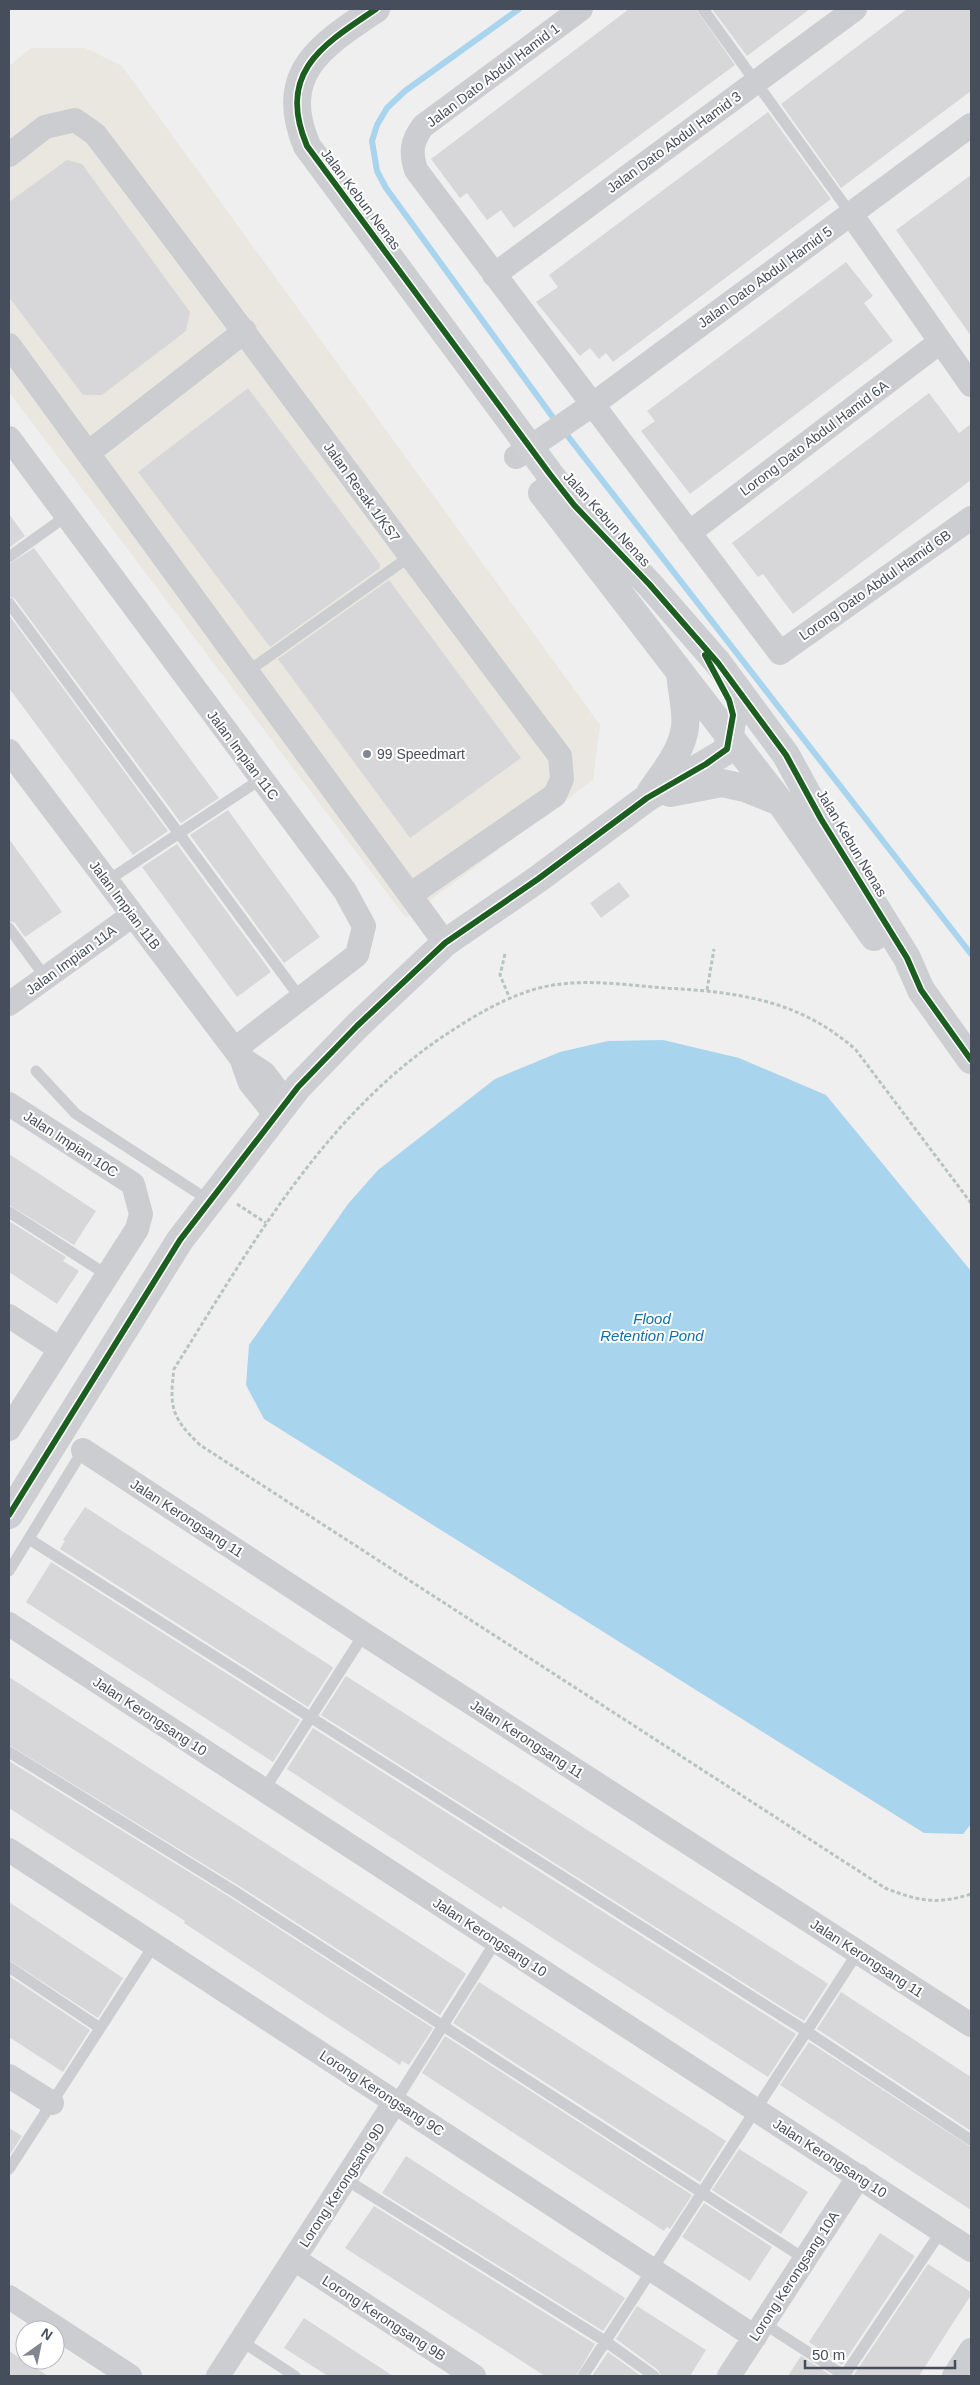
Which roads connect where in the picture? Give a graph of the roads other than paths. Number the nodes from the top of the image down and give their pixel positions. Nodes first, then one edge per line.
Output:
1 (350, 9) edge
2 (376, 9) edge
3 (581, 9) edge
4 (703, 9) edge
5 (855, 9) edge
6 (756, 82) junction
7 (971, 125) edge
8 (9, 155) edge
9 (851, 214) junction
10 (494, 274) junction
11 (245, 331) junction
12 (940, 342) junction
13 (9, 345) edge
14 (971, 386) edge
15 (592, 405) junction
16 (510, 420) junction
17 (562, 426) junction
18 (9, 438) edge
19 (523, 452) junction
20 (88, 453) junction
21 (549, 473) junction
22 (65, 517) junction
23 (971, 518) edge
24 (689, 533) junction
25 (9, 557) edge
26 (409, 557) junction
27 (9, 603) edge
28 (697, 639) junction
29 (248, 672) junction
30 (680, 672) junction
31 (731, 737) junction
32 (9, 751) edge
33 (261, 780) junction
34 (647, 798) junction
35 (780, 802) junction
36 (821, 819) junction
37 (179, 833) junction
38 (107, 881) junction
39 (410, 895) junction
40 (133, 915) junction
41 (9, 928) edge
42 (444, 943) junction
43 (46, 978) junction
44 (921, 990) junction
45 (302, 998) junction
46 (9, 1004) edge
47 (238, 1053) junction
48 (971, 1060) edge
49 (36, 1071) dead end
50 (9, 1104) edge
51 (281, 1108) junction
52 (215, 1197) junction
53 (9, 1212) edge
54 (107, 1275) junction
55 (9, 1316) edge
56 (60, 1349) junction
57 (10, 1423) edge
58 (83, 1450) joint
59 (9, 1515) edge
60 (29, 1539) junction
61 (9, 1571) edge
62 (9, 1624) edge
63 (364, 1634) junction
64 (311, 1716) junction
65 (9, 1752) edge
66 (264, 1790) junction
67 (9, 1850) edge
68 (496, 1941) junction
69 (154, 1945) junction
70 (858, 1952) junction
71 (9, 1967) edge
72 (971, 2025) edge
73 (443, 2026) junction
74 (100, 2028) junction
75 (806, 2031) junction
76 (9, 2076) edge
77 (395, 2102) junction
78 (52, 2104) junction
79 (756, 2110) junction
80 (971, 2140) edge
81 (9, 2169) edge
82 (859, 2176) junction
83 (345, 2179) junction
84 (703, 2193) junction
85 (942, 2230) junction
86 (971, 2250) edge
87 (294, 2259) junction
88 (805, 2259) junction
89 (652, 2269) junction
90 (9, 2298) edge
91 (759, 2330) junction
92 (241, 2341) junction
93 (605, 2341) junction
94 (970, 2353) edge
95 (130, 2376) edge
96 (218, 2376) edge
97 (296, 2376) edge
98 (474, 2376) edge
99 (583, 2376) edge
100 (654, 2376) edge
101 (729, 2376) edge
102 (844, 2376) edge
103 (954, 2376) edge

1 - 19 street, Jalan Kebun Nenas
2 - 16 street, Jalan Kebun Nenas
3 - 10 street, Jalan Dato Abdul Hamid 1
4 - 6 lane
5 - 6 street, Jalan Dato Abdul Hamid 3
6 - 9 lane
6 - 10 street, Jalan Dato Abdul Hamid 3
7 - 9 street, Jalan Dato Abdul Hamid 5
8 - 11 street, Jalan Resak 1/KS7
9 - 12 street
9 - 15 street, Jalan Dato Abdul Hamid 5
10 - 15 street
11 - 20 street
11 - 26 street, Jalan Resak 1/KS7
12 - 14 street
12 - 24 street, Lorong Dato Abdul Hamid 6A
13 - 20 street
15 - 17 street, Jalan Dato Abdul Hamid 5
15 - 24 street
16 - 17 street
16 - 19 street, Jalan Kebun Nenas
17 - 19 street, Jalan Dato Abdul Hamid 5
17 - 21 street
18 - 22 street, Jalan Impian 11C
19 - 21 street, Jalan Kebun Nenas
19 - 30 street, Jalan Kebun Nenas
20 - 29 street
21 - 28 street, Jalan Kebun Nenas
22 - 25 lane
22 - 33 street, Jalan Impian 11C
23 - 24 street, Lorong Dato Abdul Hamid 6B
26 - 29 lane
26 - 39 street, Jalan Resak 1/KS7
27 - 37 lane
28 - 31 street
28 - 36 street, Jalan Kebun Nenas
29 - 39 street
30 - 31 street, Jalan Kebun Nenas
30 - 34 street
31 - 34 street
31 - 35 street, Jalan Kebun Nenas
31 - 36 street
32 - 38 street, Jalan Impian 11B
33 - 37 lane
33 - 45 street, Jalan Impian 11C
34 - 35 street
34 - 42 street
35 - 44 street, Jalan Kebun Nenas
36 - 44 street, Jalan Kebun Nenas
37 - 38 lane
37 - 45 lane
38 - 40 street, Jalan Impian 11B
39 - 42 street
40 - 43 street, Jalan Impian 11A
40 - 47 street, Jalan Impian 11B
41 - 43 lane
42 - 51 street
43 - 46 street, Jalan Impian 11A
44 - 48 street, Jalan Kebun Nenas
45 - 47 street, Jalan Impian 11C
47 - 51 street, Jalan Impian 11B
49 - 52 lane
50 - 54 street, Jalan Impian 10C
51 - 52 street
52 - 59 street
53 - 54 lane
54 - 56 street
55 - 56 street
56 - 57 street
58 - 60 lane
58 - 63 street, Jalan Kerongsang 11
60 - 61 lane
60 - 64 lane
62 - 66 street, Jalan Kerongsang 10
63 - 64 lane
63 - 70 street, Jalan Kerongsang 11
64 - 66 lane
64 - 75 lane
65 - 73 lane
66 - 68 street, Jalan Kerongsang 10
67 - 69 street, Lorong Kerongsang 9C
68 - 73 lane, Lorong Kerongsang 9D
68 - 79 street, Jalan Kerongsang 10
69 - 74 lane
69 - 77 street, Lorong Kerongsang 9C
70 - 72 street, Jalan Kerongsang 11
70 - 75 lane
71 - 74 lane
73 - 77 lane, Lorong Kerongsang 9D
73 - 84 lane
74 - 78 lane
75 - 79 lane
75 - 80 lane
76 - 78 street
77 - 83 street, Lorong Kerongsang 9D
77 - 89 street, Lorong Kerongsang 9C
78 - 81 lane
79 - 82 street, Jalan Kerongsang 10
79 - 84 lane
82 - 85 street, Jalan Kerongsang 10
82 - 88 street, Lorong Kerongsang 10A
83 - 87 street, Lorong Kerongsang 9D
83 - 93 lane
84 - 88 lane
84 - 89 lane
85 - 86 street, Jalan Kerongsang 10
85 - 102 lane
87 - 92 street, Lorong Kerongsang 9D
87 - 98 street, Lorong Kerongsang 9B
88 - 91 street, Lorong Kerongsang 10A
89 - 91 street, Lorong Kerongsang 9C
89 - 93 lane
90 - 95 street
91 - 101 street, Lorong Kerongsang 10A
91 - 102 lane
92 - 96 street, Lorong Kerongsang 9D
92 - 97 lane
93 - 99 lane
93 - 100 lane
94 - 103 street

